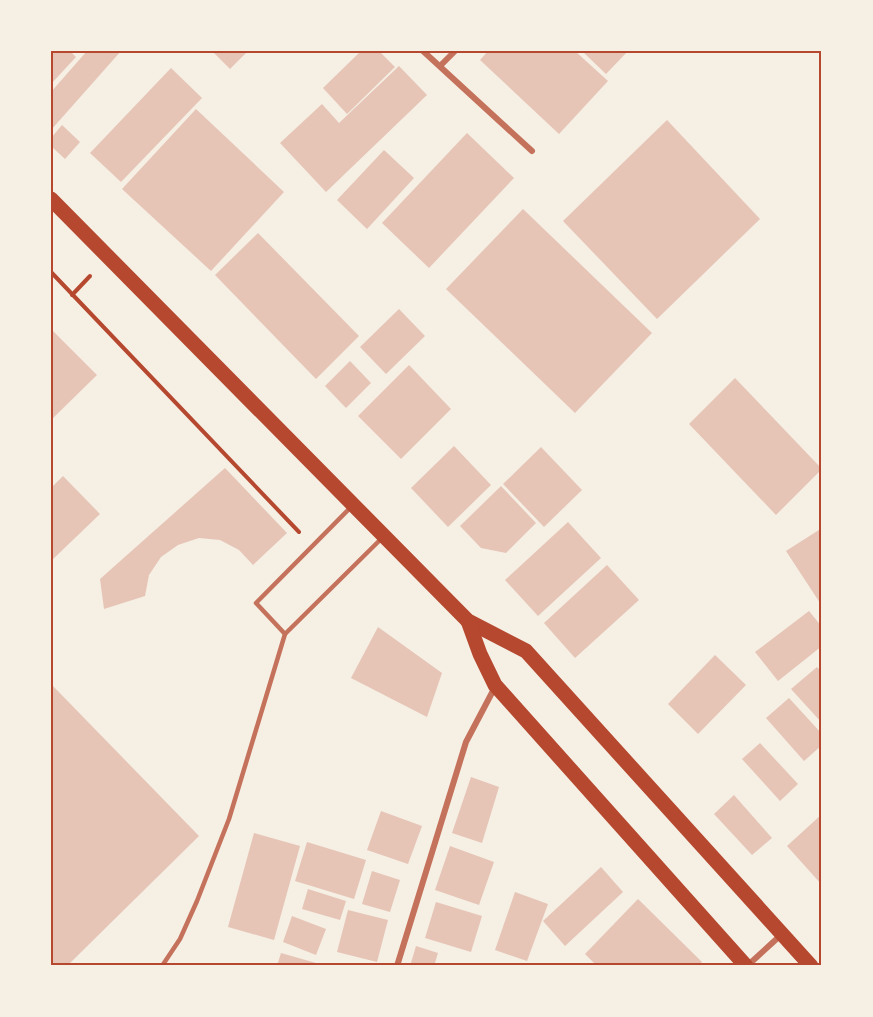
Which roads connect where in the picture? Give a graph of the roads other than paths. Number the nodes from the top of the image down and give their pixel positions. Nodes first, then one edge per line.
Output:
1 (423, 51) edge
2 (454, 51) edge
3 (440, 66) junction
4 (532, 151) dead end
5 (51, 199) edge
6 (354, 504) junction
7 (385, 535) junction
8 (468, 621) junction
9 (285, 634) junction
10 (495, 685) junction
11 (782, 934) junction
12 (162, 966) edge
13 (397, 966) edge
14 (746, 966) edge
15 (811, 966) edge

1 - 3 street
2 - 3 street
3 - 4 street
5 - 6 main road
6 - 7 main road
6 - 9 lane
7 - 8 main road
7 - 9 lane
8 - 10 main road
8 - 11 main road
9 - 12 lane
10 - 13 street
10 - 14 main road
11 - 14 street
11 - 15 main road

